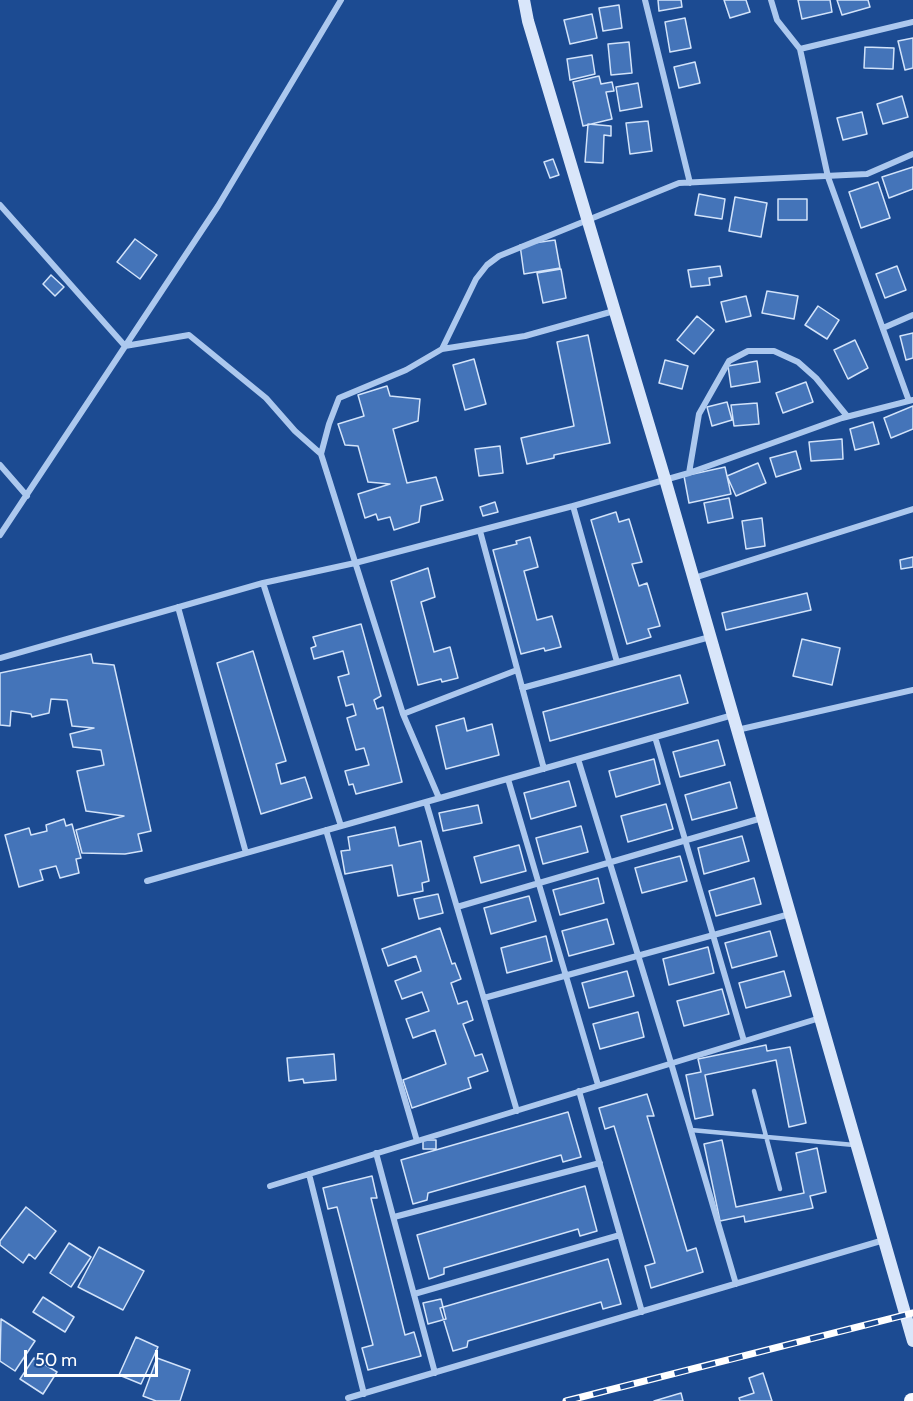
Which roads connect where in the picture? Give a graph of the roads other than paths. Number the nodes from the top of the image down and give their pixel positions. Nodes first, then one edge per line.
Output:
1 (341, 0) edge
2 (524, 0) edge
3 (645, 0) edge
4 (771, 0) edge
5 (913, 22) edge
6 (800, 49) junction
7 (913, 154) edge
8 (828, 177) junction
9 (690, 183) junction
10 (0, 205) edge
11 (588, 221) junction
12 (615, 311) junction
13 (913, 315) edge
14 (883, 328) junction
15 (125, 346) junction
16 (442, 350) junction
17 (911, 401) edge
18 (847, 416) junction
19 (321, 454) junction
20 (0, 465) edge
21 (689, 473) junction
22 (665, 479) junction
23 (27, 496) junction
24 (573, 506) junction
25 (913, 509) edge
26 (480, 531) junction
27 (0, 535) edge
28 (355, 563) junction
29 (694, 578) junction
30 (263, 583) junction
31 (178, 607) junction
32 (710, 637) junction
33 (0, 658) edge
34 (617, 662) junction
35 (517, 670) junction
36 (522, 688) junction
37 (913, 690) edge
38 (403, 714) junction
39 (733, 715) junction
40 (737, 730) junction
41 (655, 737) junction
42 (578, 759) junction
43 (544, 769) junction
44 (508, 779) junction
45 (440, 798) junction
46 (426, 802) junction
47 (762, 818) junction
48 (341, 826) junction
49 (326, 830) junction
50 (685, 841) junction
51 (246, 853) junction
52 (610, 862) junction
53 (147, 881) dead end
54 (539, 883) junction
55 (457, 907) junction
56 (790, 914) junction
57 (713, 935) junction
58 (638, 955) junction
59 (566, 975) junction
60 (484, 998) junction
61 (820, 1018) junction
62 (744, 1041) junction
63 (671, 1063) junction
64 (598, 1085) junction
65 (579, 1091) junction
66 (754, 1091) dead end
67 (516, 1111) junction
68 (691, 1130) junction
69 (767, 1137) junction
70 (417, 1141) junction
71 (856, 1145) junction
72 (376, 1153) junction
73 (600, 1163) junction
74 (309, 1174) junction
75 (270, 1186) dead end
76 (780, 1189) dead end
77 (394, 1217) junction
78 (620, 1235) junction
79 (884, 1240) junction
80 (736, 1284) junction
81 (414, 1294) junction
82 (642, 1312) junction
83 (913, 1341) edge
84 (435, 1373) junction
85 (364, 1394) junction
86 (348, 1398) dead end

1 - 15 street
2 - 11 main road
3 - 9 street
4 - 6 street
5 - 6 street
6 - 8 street
7 - 8 street
8 - 9 street
8 - 14 street
9 - 11 street
10 - 15 street
11 - 12 main road
11 - 16 street
12 - 16 street
12 - 22 main road
13 - 14 street
14 - 17 street
15 - 19 street
15 - 23 street
16 - 19 street
17 - 18 street
18 - 21 street
18 - 21 street
19 - 28 street
20 - 23 street
21 - 22 street
22 - 24 street
22 - 29 main road
23 - 27 street
24 - 26 street
24 - 34 street
25 - 29 street
26 - 28 street
26 - 35 street
28 - 30 street
28 - 38 street
29 - 32 main road
30 - 31 street
30 - 48 street
31 - 33 street
31 - 51 street
32 - 34 street
32 - 39 main road
34 - 36 street
35 - 36 street
35 - 38 street
36 - 43 street
37 - 40 street
38 - 45 street
39 - 40 main road
39 - 41 street
40 - 47 main road
41 - 42 street
41 - 50 street
42 - 43 street
42 - 52 street
43 - 44 street
44 - 45 street
44 - 54 street
45 - 46 street
46 - 48 street
46 - 55 street
47 - 50 street
47 - 56 main road
48 - 49 street
49 - 51 street
49 - 70 street
50 - 52 street
50 - 57 street
51 - 53 street
52 - 54 street
52 - 58 street
54 - 55 street
54 - 59 street
55 - 60 street
56 - 57 street
56 - 61 main road
57 - 58 street
57 - 62 street
58 - 59 street
58 - 63 street
59 - 60 street
59 - 64 street
60 - 67 street
61 - 62 street
61 - 71 main road
62 - 63 street
63 - 64 street
63 - 68 street
64 - 65 street
65 - 67 street
65 - 73 street
66 - 69 lane
67 - 70 street
68 - 69 lane
68 - 80 street
69 - 71 lane
69 - 76 lane
70 - 72 street
71 - 79 main road
72 - 74 street
72 - 77 street
73 - 77 street
73 - 78 street
74 - 75 street
74 - 85 street
77 - 81 street
78 - 81 street
78 - 82 street
79 - 80 street
79 - 83 main road
80 - 82 street
81 - 84 street
82 - 84 street
84 - 85 street
85 - 86 street

